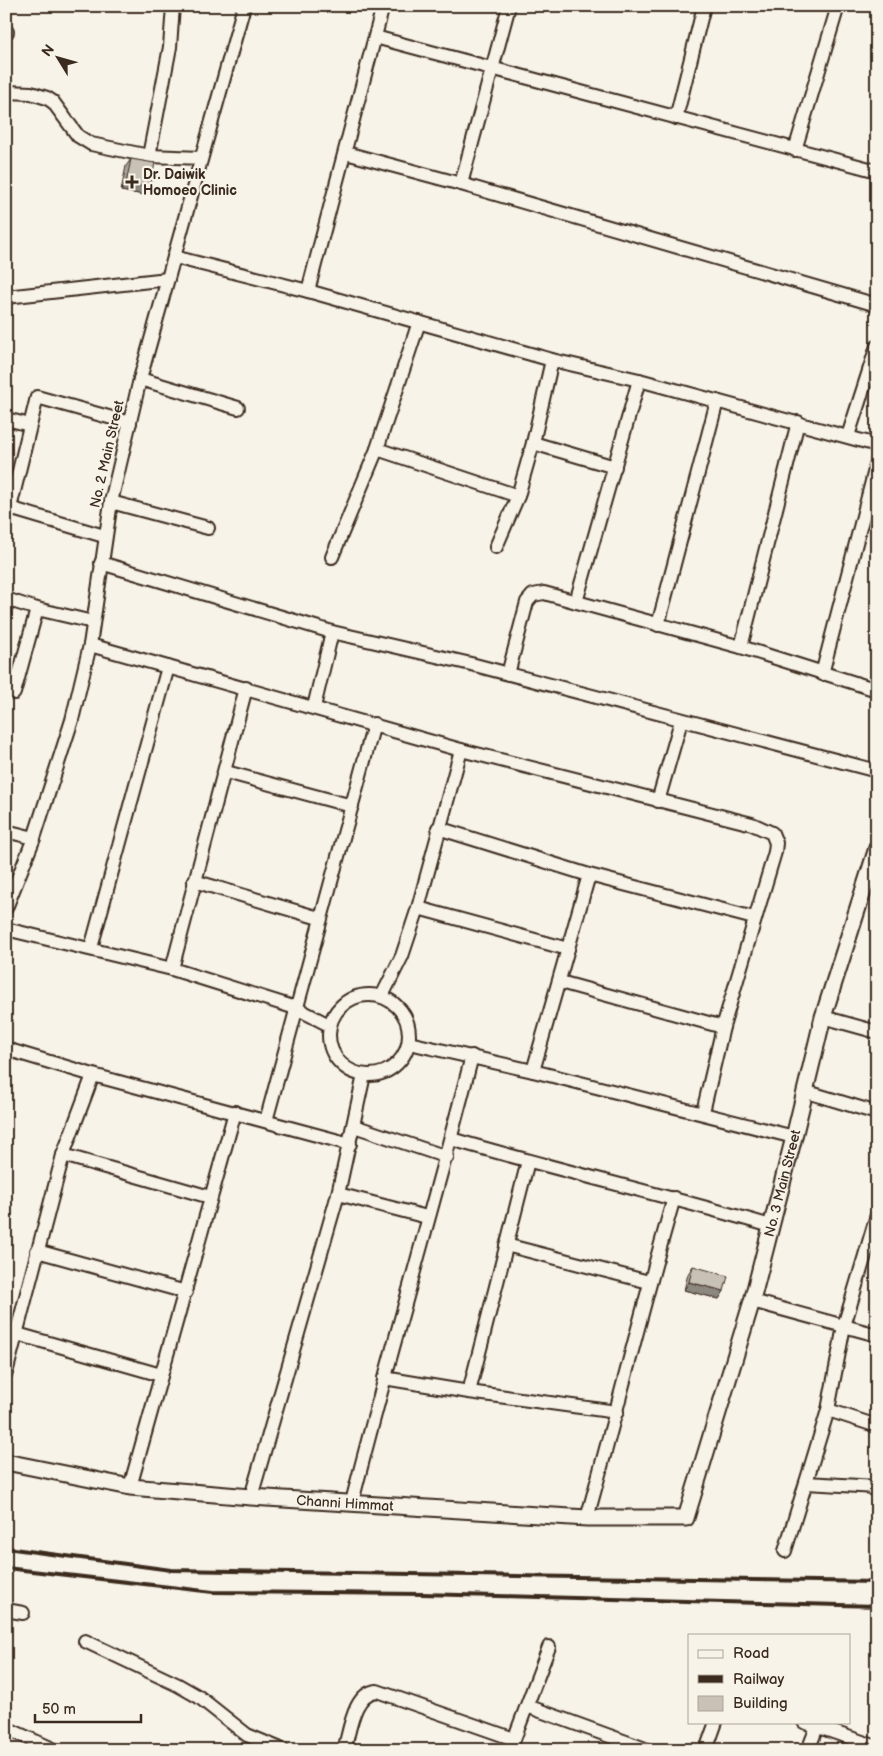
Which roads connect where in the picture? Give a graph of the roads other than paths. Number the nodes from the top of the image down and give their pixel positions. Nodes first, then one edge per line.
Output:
1 (173, 6) edge
2 (244, 6) edge
3 (383, 6) edge
4 (510, 6) edge
5 (704, 6) edge
6 (838, 6) edge
7 (374, 37) junction
8 (492, 70) junction
9 (6, 92) edge
10 (676, 118) junction
11 (795, 150) junction
12 (346, 153) junction
13 (149, 156) junction
14 (201, 158) junction
15 (877, 172) edge
16 (461, 184) junction
17 (174, 257) junction
18 (168, 279) junction
19 (308, 291) junction
20 (6, 297) edge
21 (877, 306) edge
22 (419, 322) junction
23 (877, 346) edge
24 (552, 360) junction
25 (140, 379) junction
26 (640, 380) junction
27 (717, 400) junction
28 (238, 408) dead end
29 (6, 419) edge
30 (130, 422) junction
31 (798, 422) junction
32 (30, 425) junction
33 (848, 436) junction
34 (533, 443) junction
35 (877, 445) edge
36 (377, 449) junction
37 (877, 462) edge
38 (615, 467) junction
39 (518, 496) junction
40 (111, 502) junction
41 (8, 507) edge
42 (208, 528) dead end
43 (104, 536) junction
44 (496, 547) dead end
45 (332, 557) dead end
46 (101, 563) junction
47 (6, 599) edge
48 (576, 602) junction
49 (37, 609) junction
50 (93, 622) junction
51 (658, 625) junction
52 (332, 632) junction
53 (90, 645) junction
54 (741, 647) junction
55 (168, 667) junction
56 (508, 674) junction
57 (822, 674) junction
58 (246, 688) junction
59 (877, 690) edge
60 (6, 691) edge
61 (314, 707) junction
62 (681, 721) junction
63 (374, 724) junction
64 (461, 750) junction
65 (877, 771) edge
66 (226, 772) junction
67 (658, 801) junction
68 (352, 806) junction
69 (438, 828) junction
70 (6, 831) edge
71 (34, 838) junction
72 (877, 848) edge
73 (590, 875) junction
74 (194, 881) junction
75 (6, 908) edge
76 (418, 908) junction
77 (319, 918) junction
78 (754, 918) junction
79 (6, 929) edge
80 (91, 948) junction
81 (568, 949) junction
82 (172, 968) junction
83 (560, 982) junction
84 (382, 996) junction
85 (296, 1008) junction
86 (823, 1017) junction
87 (329, 1025) junction
88 (723, 1027) junction
89 (877, 1032) edge
90 (409, 1043) junction
91 (6, 1049) edge
92 (472, 1056) junction
93 (533, 1071) junction
94 (92, 1075) junction
95 (364, 1075) junction
96 (804, 1091) junction
97 (235, 1112) junction
98 (703, 1112) junction
99 (877, 1113) edge
100 (266, 1121) junction
101 (354, 1126) junction
102 (794, 1137) junction
103 (451, 1139) junction
104 (350, 1144) junction
105 (63, 1155) junction
106 (447, 1157) junction
107 (528, 1161) junction
108 (338, 1194) junction
109 (210, 1197) junction
110 (674, 1198) junction
111 (877, 1214) edge
112 (427, 1217) junction
113 (771, 1226) junction
114 (506, 1245) junction
115 (37, 1251) junction
116 (649, 1282) junction
117 (186, 1292) junction
118 (752, 1301) junction
119 (844, 1326) junction
120 (17, 1334) junction
121 (877, 1335) edge
122 (6, 1373) edge
123 (161, 1375) junction
124 (384, 1378) junction
125 (469, 1392) junction
126 (828, 1410) junction
127 (617, 1412) junction
128 (877, 1426) edge
129 (6, 1462) edge
130 (806, 1483) junction
131 (130, 1487) junction
132 (877, 1487) edge
133 (251, 1497) junction
134 (352, 1502) junction
135 (586, 1518) junction
136 (686, 1518) joint
137 (785, 1551) dead end
138 (6, 1610) edge
139 (23, 1613) dead end
140 (85, 1641) dead end
141 (549, 1647) dead end
142 (527, 1706) junction
143 (715, 1724) edge
144 (809, 1724) edge
145 (817, 1727) junction
146 (6, 1728) edge
147 (512, 1744) edge
148 (877, 1747) edge
149 (55, 1750) edge
150 (283, 1750) edge
151 (344, 1750) edge
152 (648, 1750) edge
153 (706, 1750) edge
154 (808, 1750) edge

1 - 13 street
2 - 14 street, No. 2 Main Street
3 - 7 street
4 - 8 street
5 - 10 street
6 - 11 street
7 - 8 street
7 - 12 street
8 - 10 street
8 - 16 street
9 - 13 street
10 - 11 street
11 - 15 street
12 - 16 street
12 - 19 street
13 - 14 street
14 - 17 street, No. 2 Main Street
16 - 21 street
17 - 18 street, No. 2 Main Street
17 - 19 street
18 - 20 street
18 - 25 street, No. 2 Main Street
19 - 22 street
22 - 24 street
22 - 36 street
23 - 33 street
24 - 26 street
24 - 34 street
25 - 28 street
25 - 30 street, No. 2 Main Street
26 - 27 street
26 - 38 street
27 - 31 street
27 - 51 street
29 - 32 street
30 - 32 street
30 - 40 street, No. 2 Main Street
31 - 33 street
31 - 54 street
32 - 41 street
33 - 35 street
34 - 38 street
34 - 39 street
36 - 39 street
36 - 45 street
37 - 57 street
38 - 48 street
39 - 44 street
40 - 42 street
40 - 43 street, No. 2 Main Street
41 - 43 street
43 - 46 street, No. 2 Main Street
46 - 50 street, No. 2 Main Street
46 - 52 street
47 - 49 street
48 - 51 street
48 - 56 street
49 - 50 street
49 - 60 street
50 - 53 street, No. 2 Main Street
51 - 54 street
52 - 56 street
52 - 61 street
53 - 55 street
53 - 71 street, No. 2 Main Street
54 - 57 street
55 - 58 street
55 - 80 street
56 - 62 street
57 - 59 street
58 - 61 street
58 - 66 street
61 - 63 street
62 - 65 street
62 - 67 street
63 - 64 street
63 - 68 street
64 - 67 street
64 - 69 street
66 - 68 street
66 - 74 street
67 - 78 street
68 - 77 street
69 - 73 street
69 - 76 street
70 - 71 street
71 - 75 street, No. 2 Main Street
72 - 86 street, No. 3 Main Street
73 - 78 street
73 - 81 street
74 - 77 street
74 - 82 street
76 - 81 street
76 - 84 street
77 - 85 street
78 - 88 street
79 - 80 street
80 - 82 street
81 - 83 street
82 - 85 street
83 - 88 street
83 - 93 street
84 - 87 street
84 - 90 street
85 - 87 street
85 - 100 street
86 - 89 street
86 - 96 street, No. 3 Main Street
87 - 95 street
88 - 98 street
90 - 92 street
90 - 95 street
91 - 94 street
92 - 93 street
92 - 103 street
93 - 98 street
94 - 97 street
94 - 105 street
95 - 101 street
96 - 99 street
96 - 102 street, No. 3 Main Street
97 - 100 street
97 - 109 street
98 - 102 street
100 - 104 street
101 - 104 street
101 - 106 street
102 - 113 street, No. 3 Main Street
103 - 106 street
103 - 107 street
104 - 108 street
105 - 109 street
105 - 115 street
106 - 112 street
107 - 110 street
107 - 114 street
108 - 112 street
108 - 133 street
109 - 117 street
110 - 113 street
110 - 116 street
111 - 119 street
112 - 124 street
113 - 118 street, No. 3 Main Street
114 - 116 street
114 - 125 street
115 - 117 street
115 - 120 street
116 - 127 street
117 - 123 street
118 - 119 street
118 - 136 street, No. 3 Main Street
119 - 121 street
119 - 126 street
120 - 122 street
120 - 123 street
123 - 131 street
124 - 125 street
124 - 134 street
125 - 127 street
126 - 128 street
126 - 130 street
127 - 135 street
129 - 131 street, Channi Himmat
130 - 132 street
130 - 137 street
131 - 133 street, Channi Himmat
133 - 134 street, Channi Himmat
134 - 135 street, Channi Himmat
135 - 136 street, Channi Himmat
138 - 139 street
140 - 150 street
141 - 142 street
142 - 147 street
142 - 152 street
143 - 153 street
144 - 145 street
145 - 148 street
145 - 154 street
146 - 149 street
147 - 151 street

